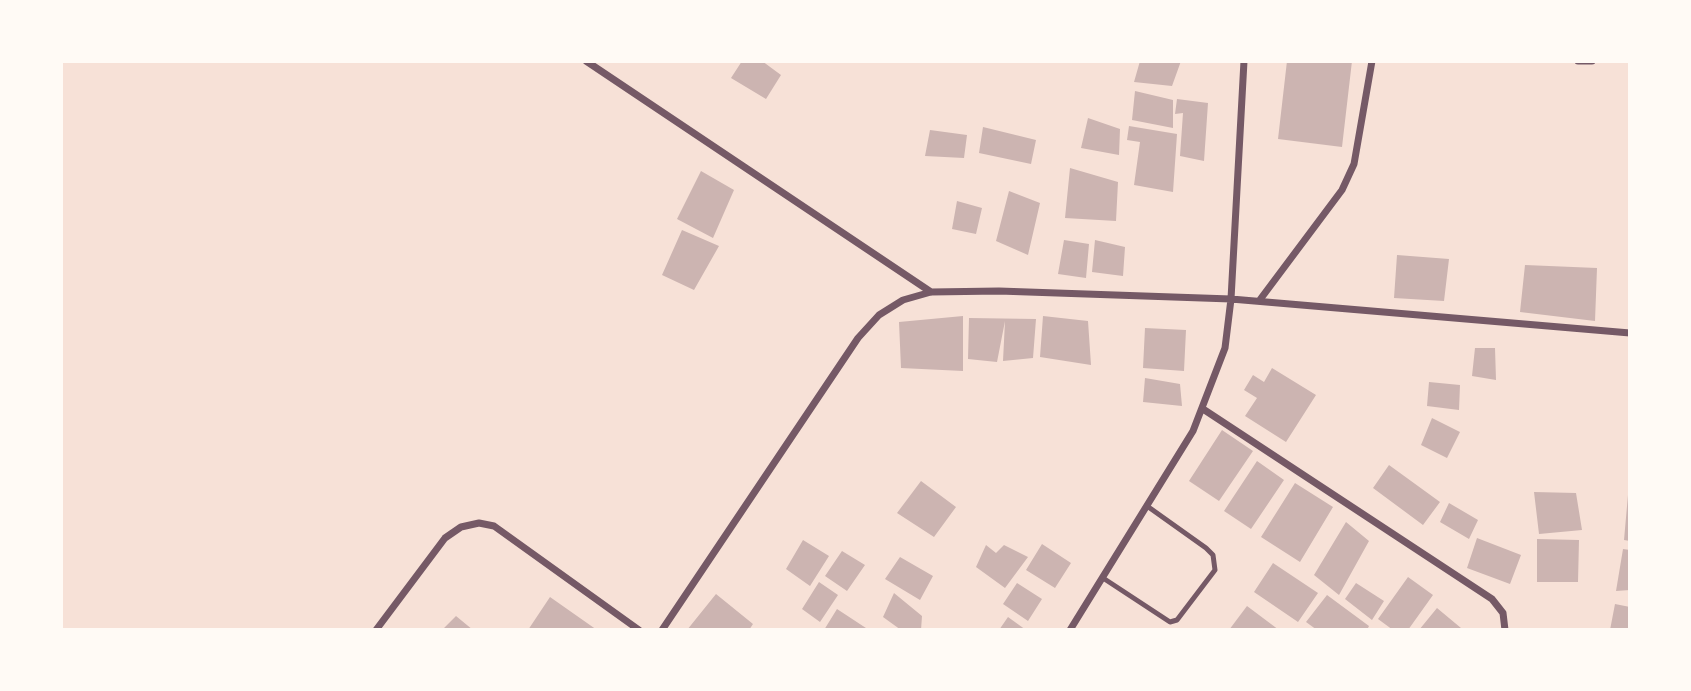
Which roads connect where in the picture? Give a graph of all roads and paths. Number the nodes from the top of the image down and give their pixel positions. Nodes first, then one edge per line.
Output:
1 (586, 61) edge
2 (1244, 61) edge
3 (1372, 61) edge
4 (1578, 61) edge
5 (1592, 61) edge
6 (931, 292) junction
7 (1231, 299) junction
8 (1259, 301) junction
9 (1630, 333) edge
10 (1203, 409) junction
11 (1147, 506) junction
12 (1103, 578) junction
13 (376, 630) edge
14 (639, 630) edge
15 (662, 630) edge
16 (1070, 630) edge
17 (1505, 630) edge

1 - 6 street
2 - 7 street
3 - 8 street
4 - 5 street
6 - 7 street
6 - 15 street
7 - 8 street
7 - 10 street
8 - 9 street
10 - 11 street
10 - 17 street
11 - 12 street
11 - 12 lane
12 - 16 street
13 - 14 street

